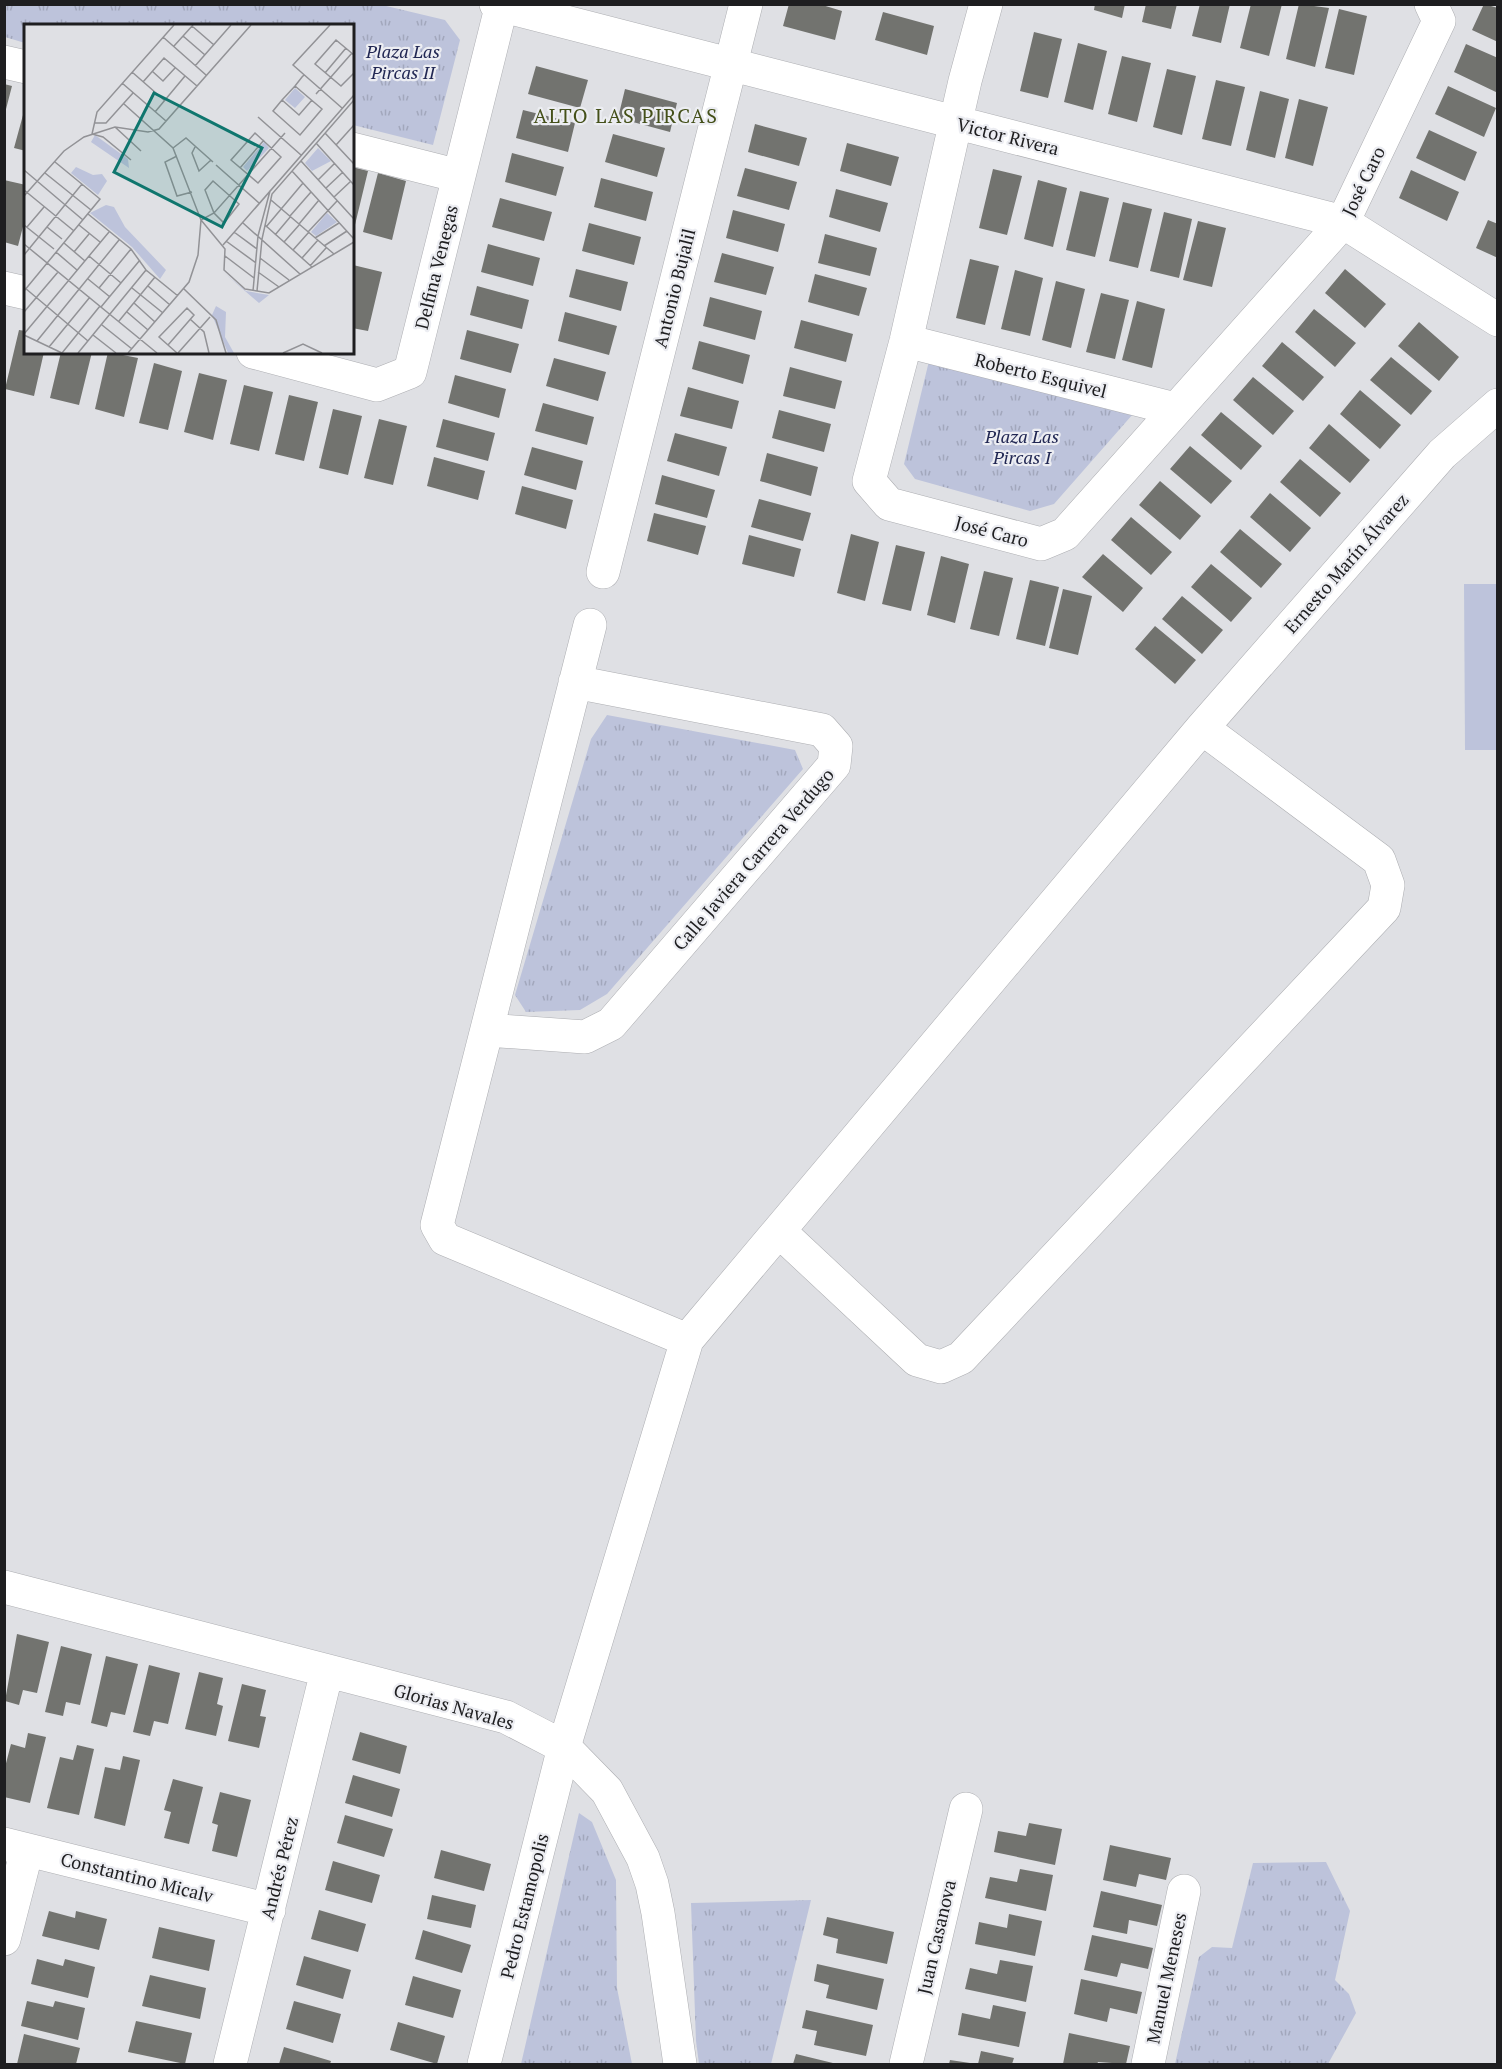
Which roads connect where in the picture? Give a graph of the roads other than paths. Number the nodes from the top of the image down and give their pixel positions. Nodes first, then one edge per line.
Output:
1 (746, 4) edge
2 (986, 4) edge
3 (1431, 4) edge
4 (500, 5) edge
5 (4, 62) edge
6 (731, 65) junction
7 (24, 67) edge
8 (957, 123) junction
9 (354, 150) edge
10 (459, 176) junction
11 (1343, 222) junction
12 (4, 288) edge
13 (24, 293) edge
14 (1497, 320) edge
15 (906, 341) junction
16 (261, 354) edge
17 (1497, 405) edge
18 (1175, 409) junction
19 (603, 572) dead end
20 (590, 625) dead end
21 (575, 682) junction
22 (1202, 728) junction
23 (487, 1030) junction
24 (779, 1230) junction
25 (687, 1340) junction
26 (4, 1587) edge
27 (327, 1671) junction
28 (564, 1748) junction
29 (966, 1809) dead end
30 (16, 1847) edge
31 (1184, 1891) dead end
32 (269, 1910) junction
33 (4, 1939) edge
34 (230, 2064) edge
35 (484, 2064) edge
36 (680, 2064) edge
37 (906, 2064) edge
38 (1148, 2064) edge

1 - 6 street, Antonio Bujalil
2 - 8 street, José Caro
3 - 11 street, José Caro
4 - 6 street, Victor Rivera
4 - 10 street, Delfina Venegas
5 - 7 street
6 - 8 street, Victor Rivera
6 - 19 street, Antonio Bujalil
8 - 11 street, Victor Rivera
8 - 15 street, José Caro
9 - 10 street
10 - 16 street, Delfina Venegas
11 - 14 street, Victor Rivera
11 - 18 street, José Caro
12 - 13 street
15 - 18 street, Roberto Esquivel
15 - 18 street, José Caro
17 - 22 street, Ernesto Marín Álvarez
20 - 21 street
21 - 23 street
21 - 23 street, Calle Javiera Carrera Verdugo
22 - 24 street, Ernesto Marín Álvarez
22 - 24 street
23 - 25 street
24 - 25 street, Ernesto Marín Álvarez
25 - 28 street, Pedro Estamopolis
26 - 27 street, Glorias Navales
27 - 28 street, Glorias Navales
27 - 32 street, Andrés Pérez
28 - 35 street, Pedro Estamopolis
28 - 36 street, Glorias Navales
29 - 37 street, Juan Casanova
30 - 32 street, Constantino Micalv
30 - 33 street
31 - 38 street, Manuel Meneses
32 - 34 street, Andrés Pérez

